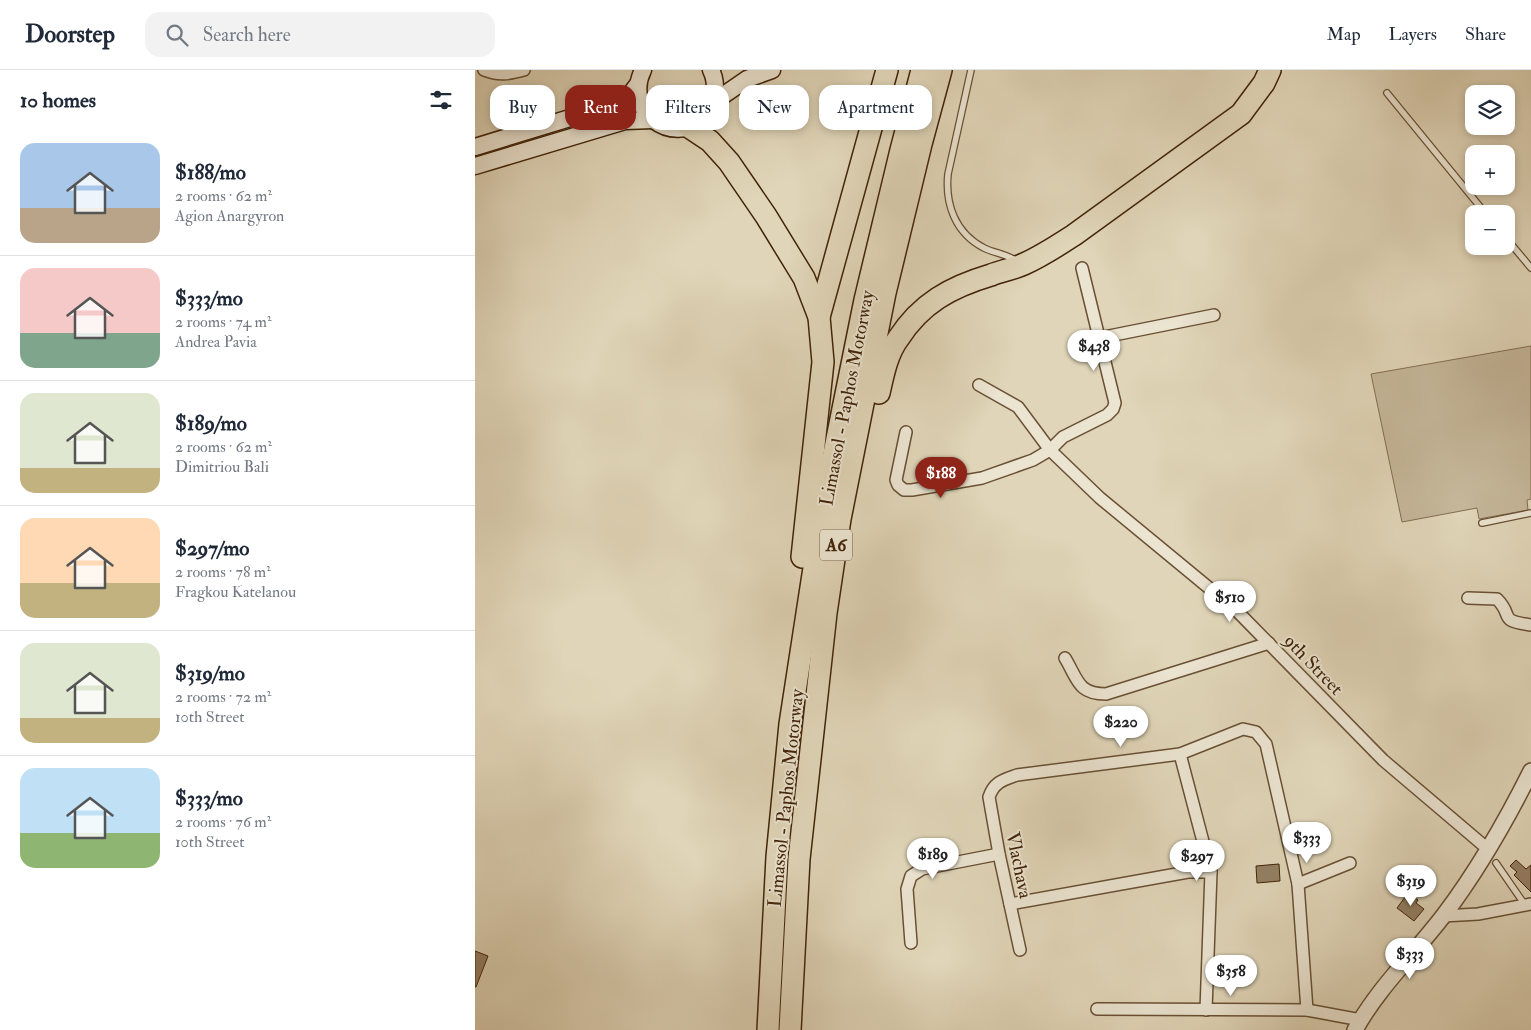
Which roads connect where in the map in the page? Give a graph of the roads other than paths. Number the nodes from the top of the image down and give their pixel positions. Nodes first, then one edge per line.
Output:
1 (484, 70) edge
2 (524, 70) edge
3 (711, 70) edge
4 (772, 70) edge
5 (887, 70) edge
6 (922, 70) edge
7 (941, 70) edge
8 (971, 70) edge
9 (1270, 70) edge
10 (641, 77) edge
11 (715, 85) edge
12 (729, 92) edge
13 (1387, 93) dead end
14 (646, 112) edge
15 (646, 120) edge
16 (694, 130) edge
17 (475, 147) edge
18 (475, 166) edge
19 (1479, 205) edge
20 (1515, 249) edge
21 (1022, 265) junction
22 (1083, 268) dead end
23 (1531, 268) edge
24 (1214, 316) dead end
25 (819, 317) junction
26 (1099, 338) junction
27 (979, 385) dead end
28 (906, 432) dead end
29 (1050, 450) junction
30 (1531, 513) edge
31 (1482, 523) dead end
32 (1468, 598) dead end
33 (1531, 625) edge
34 (1269, 642) junction
35 (1065, 658) dead end
36 (814, 717) junction
37 (790, 724) junction
38 (1180, 754) junction
39 (1531, 771) edge
40 (999, 854) junction
41 (1493, 856) junction
42 (1350, 863) dead end
43 (1211, 872) junction
44 (1298, 884) junction
45 (1010, 904) junction
46 (1528, 904) edge
47 (1443, 916) junction
48 (911, 943) dead end
49 (1020, 950) dead end
50 (1097, 1009) dead end
51 (1205, 1010) junction
52 (1307, 1010) junction
53 (1358, 1025) edge
54 (768, 1030) edge
55 (790, 1030) edge

1 - 2 street
3 - 11 main road
4 - 12 main road
5 - 25 highway
6 - 37 highway, Limassol - Paphos Motorway / A6
7 - 36 highway, Limassol - Paphos Motorway / A6
8 - 21 lane
9 - 21 highway
10 - 14 main road
10 - 17 main road
13 - 19 lane
15 - 18 main road
16 - 25 highway
20 - 23 lane
21 - 36 highway
22 - 26 street
24 - 26 street
25 - 37 highway
26 - 29 street
27 - 29 street, 9th Street
28 - 29 street
29 - 34 street, 9th Street
30 - 31 lane
32 - 33 street
34 - 35 street
34 - 41 street, 9th Street
36 - 55 highway, Limassol - Paphos Motorway / A6
37 - 54 highway, Limassol - Paphos Motorway / A6
38 - 40 street, Vlachava
38 - 43 street
38 - 44 street
39 - 41 street
40 - 45 street, Vlachava
40 - 48 street
41 - 46 lane
41 - 47 street
42 - 44 street
43 - 45 street
43 - 51 street
44 - 52 street
45 - 49 street, Vlachava
46 - 47 street
47 - 53 street
50 - 51 street
51 - 52 street
52 - 53 street

